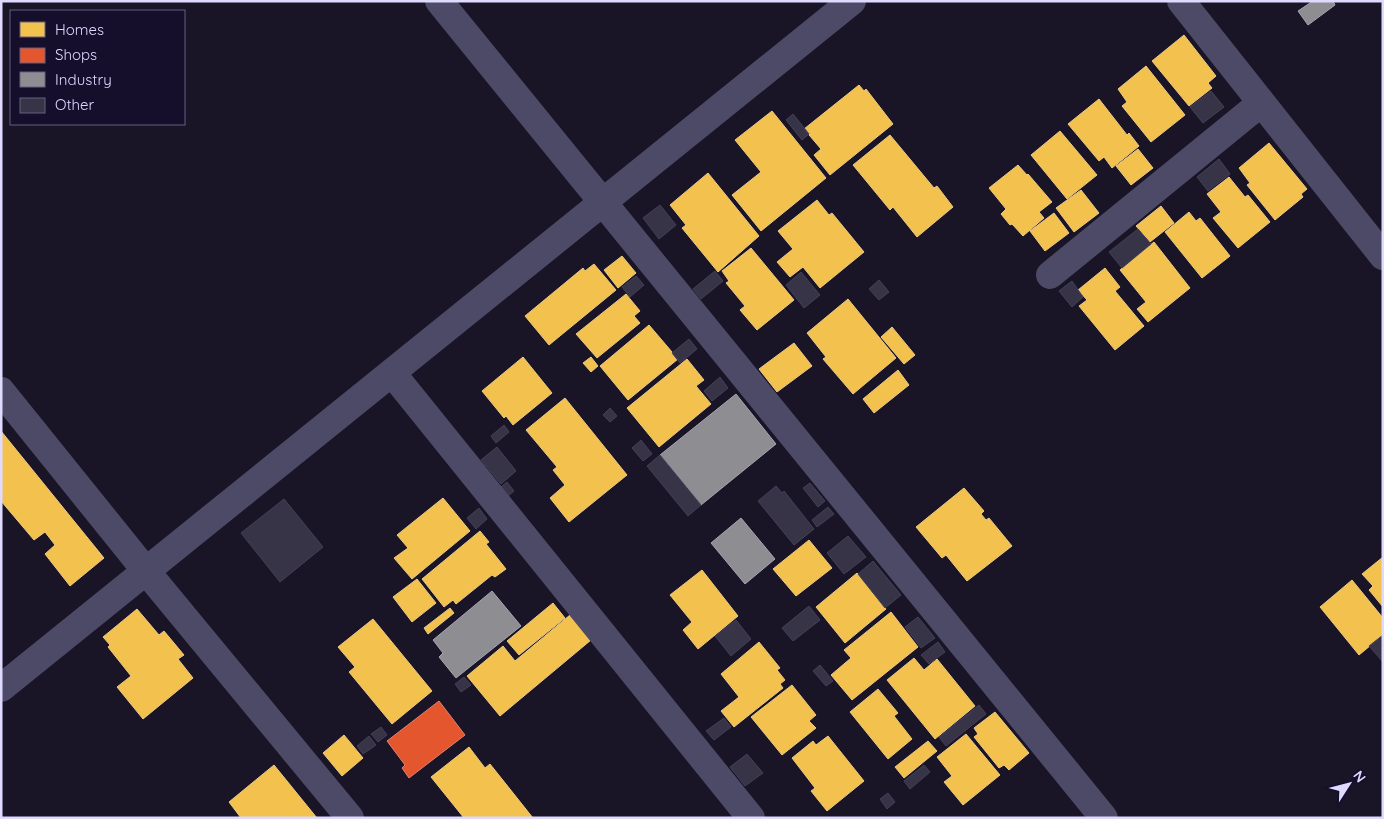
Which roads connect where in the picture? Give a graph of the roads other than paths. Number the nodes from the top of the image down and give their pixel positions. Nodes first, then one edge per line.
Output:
1 (439, 1) edge
2 (852, 1) edge
3 (1180, 1) edge
4 (1261, 103) junction
5 (603, 203) junction
6 (1383, 256) edge
7 (1050, 275) dead end
8 (392, 373) junction
9 (1, 391) edge
10 (146, 570) junction
11 (1, 688) edge
12 (350, 818) edge
13 (751, 818) edge
14 (1104, 818) edge

1 - 5 street
2 - 5 street
3 - 4 street
4 - 6 street
4 - 7 street
5 - 8 street
5 - 14 street
8 - 10 street
8 - 13 street
9 - 10 street
10 - 11 street
10 - 12 street

